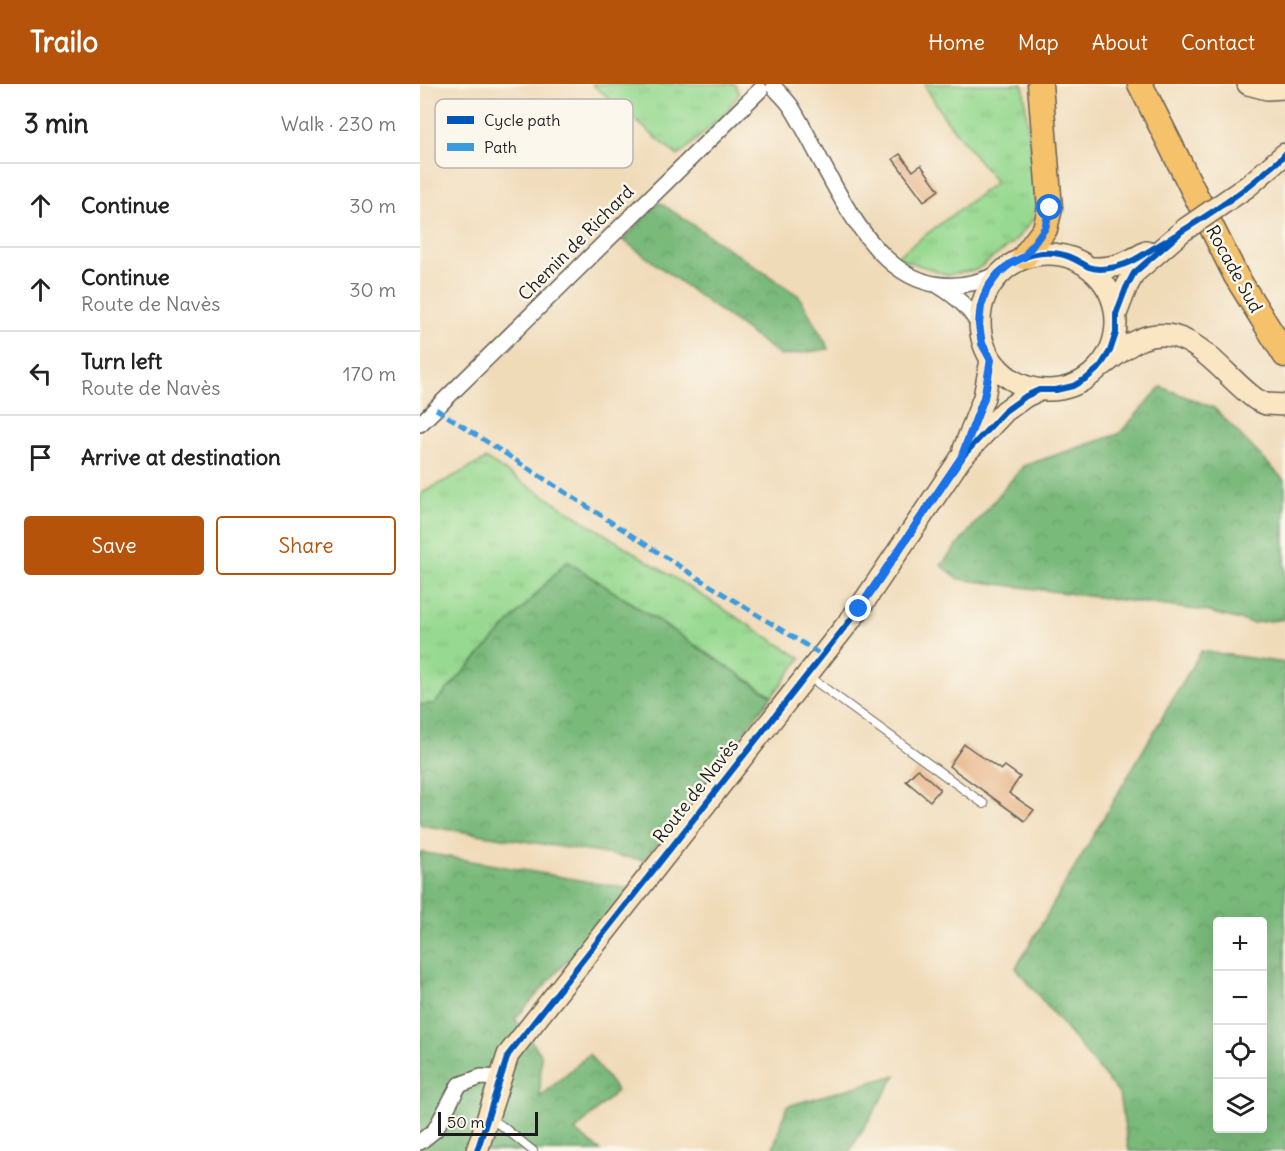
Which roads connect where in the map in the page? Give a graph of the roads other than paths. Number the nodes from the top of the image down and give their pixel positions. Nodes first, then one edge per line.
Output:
1 (1040, 84) edge
2 (1140, 84) edge
3 (1248, 84) edge
4 (767, 86) edge
5 (1285, 88) edge
6 (1285, 154) edge
7 (1285, 168) edge
8 (1249, 186) junction
9 (1180, 233) junction
10 (1024, 257) junction
11 (1091, 268) junction
12 (998, 274) junction
13 (939, 286) junction
14 (1116, 314) junction
15 (979, 325) junction
16 (1285, 355) edge
17 (991, 360) junction
18 (1100, 367) junction
19 (1040, 390) junction
20 (1285, 405) edge
21 (420, 424) edge
22 (961, 458) junction
23 (807, 675) junction
24 (984, 804) dead end
25 (500, 1078) junction
26 (487, 1117) junction
27 (420, 1142) edge
28 (477, 1148) edge
29 (532, 1151) edge

1 - 10 main road
2 - 16 main road, Rocade Sud
3 - 5 main road
4 - 13 street
4 - 21 street, Chemin de Richard
6 - 8 main road, Route de Navès
7 - 8 main road, Route de Navès
8 - 9 main road, Route de Navès, bridge
9 - 11 main road, Route de Navès
9 - 14 main road, Route de Navès
10 - 11 main road, Route de Navès
10 - 12 main road, Route de Navès
11 - 14 main road, Route de Navès
12 - 13 street
12 - 15 main road, Route de Navès
13 - 15 street
14 - 18 main road, Route de Navès
15 - 17 main road, Route de Navès
17 - 19 main road, Route de Navès
17 - 22 main road, Route de Navès
18 - 19 main road, Route de Navès
18 - 20 main road
19 - 22 main road, Route de Navès
22 - 23 main road, Route de Navès
23 - 24 lane
23 - 25 main road, Route de Navès
25 - 26 main road, Route de Navès
25 - 27 street
26 - 28 main road, Route de Navès
26 - 29 lane

